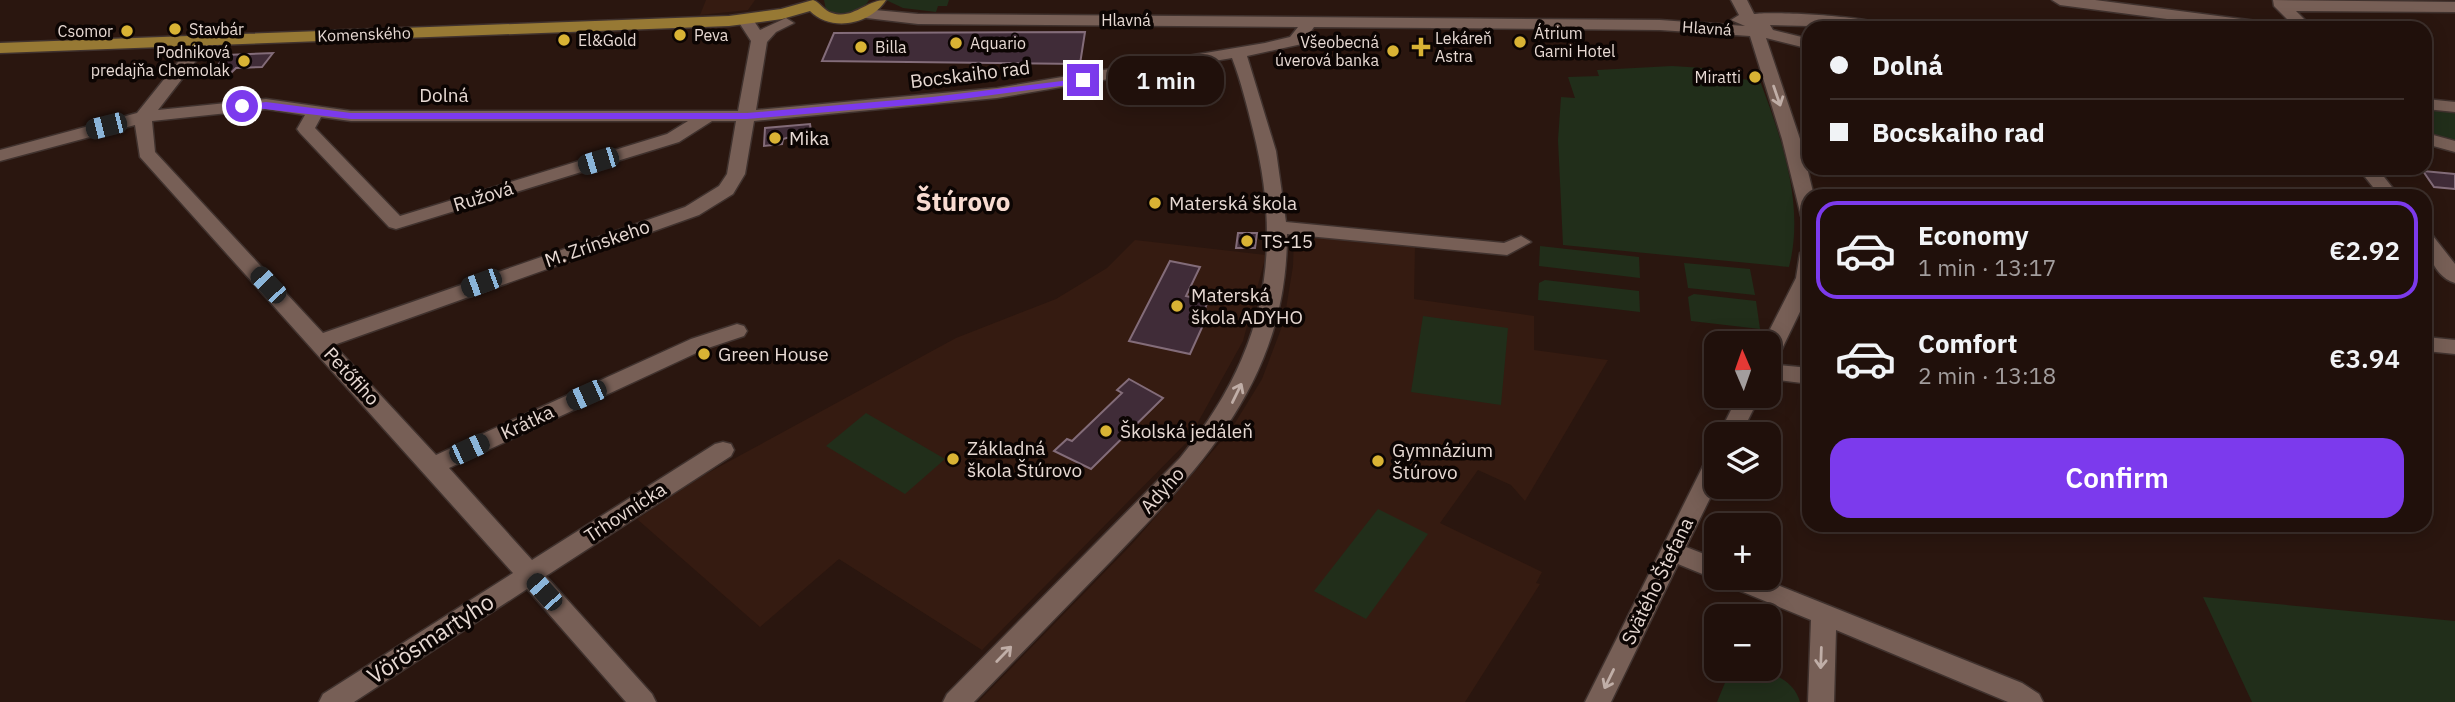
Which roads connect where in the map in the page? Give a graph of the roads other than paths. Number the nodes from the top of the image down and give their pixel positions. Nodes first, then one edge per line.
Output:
1 (796, 0) edge
2 (1739, 0) edge
3 (2060, 0) edge
4 (878, 1) edge
5 (2279, 3) edge
6 (817, 7) edge
7 (2455, 7) edge
8 (864, 14) junction
9 (942, 18) junction
10 (755, 20) junction
11 (1310, 21) junction
12 (1823, 21) edge
13 (1842, 21) edge
14 (2219, 21) edge
15 (2298, 21) edge
16 (786, 23) junction
17 (1802, 23) edge
18 (1757, 26) junction
19 (204, 40) junction
20 (759, 41) junction
21 (1802, 41) edge
22 (0, 48) edge
23 (1238, 52) junction
24 (2432, 105) edge
25 (2455, 107) edge
26 (314, 113) junction
27 (708, 116) junction
28 (747, 116) junction
29 (143, 117) junction
30 (2432, 140) edge
31 (2455, 147) edge
32 (0, 156) edge
33 (2373, 175) edge
34 (1803, 189) edge
35 (2384, 189) edge
36 (1280, 227) junction
37 (1521, 242) dead end
38 (2432, 248) edge
39 (2455, 277) edge
40 (1802, 281) edge
41 (737, 331) dead end
42 (1779, 331) edge
43 (320, 342) junction
44 (2432, 345) edge
45 (2455, 347) edge
46 (1782, 373) edge
47 (1802, 375) edge
48 (723, 450) dead end
49 (433, 466) junction
50 (1704, 486) edge
51 (1672, 551) junction
52 (1704, 565) edge
53 (527, 574) junction
54 (1764, 590) edge
55 (1824, 615) junction
56 (332, 702) edge
57 (643, 702) edge
58 (956, 702) edge
59 (1598, 702) edge
60 (1821, 702) edge
61 (2029, 702) edge

1 - 10 main road
2 - 18 street
3 - 14 street
4 - 8 main road
4 - 9 street, Hlavná
5 - 7 street
5 - 15 street
6 - 8 main road
6 - 10 main road
6 - 16 main road
8 - 9 street, Hlavná
9 - 11 street, Hlavná
10 - 16 main road
10 - 19 main road, Komenského
10 - 20 street
11 - 18 street, Hlavná
11 - 23 street
12 - 13 street, Hlavná
16 - 20 street
17 - 18 street, Hlavná
18 - 21 street, Hlavná
18 -> 34 street
19 - 22 main road, Komenského
19 - 29 street
20 - 28 street, M. Zrínskeho
23 - 28 street, Bocskaiho rad
23 - 36 street, Adyho
24 - 25 street
26 - 27 street, Dolná
26 - 27 street, Ružová
26 - 29 street, Dolná
27 - 28 street, Dolná
28 - 43 street, M. Zrínskeho
29 - 32 street, Dolná
29 - 43 street, Petőfiho
30 - 31 street
33 - 35 street
36 - 37 street
58 -> 36 street, Adyho
38 - 39 street
40 - 42 street
41 - 49 street, Krátka
43 - 49 street, Petőfiho
44 - 45 street
46 - 47 street
48 - 53 street, Trhovnícka
49 - 53 street, Petőfiho
50 - 51 street, Svätého Štefana
51 - 52 street
51 -> 59 street, Svätého Štefana
53 - 56 street, Vörösmartyho
53 - 57 street, Petőfiho
54 - 55 street
55 -> 60 street
55 - 61 street

